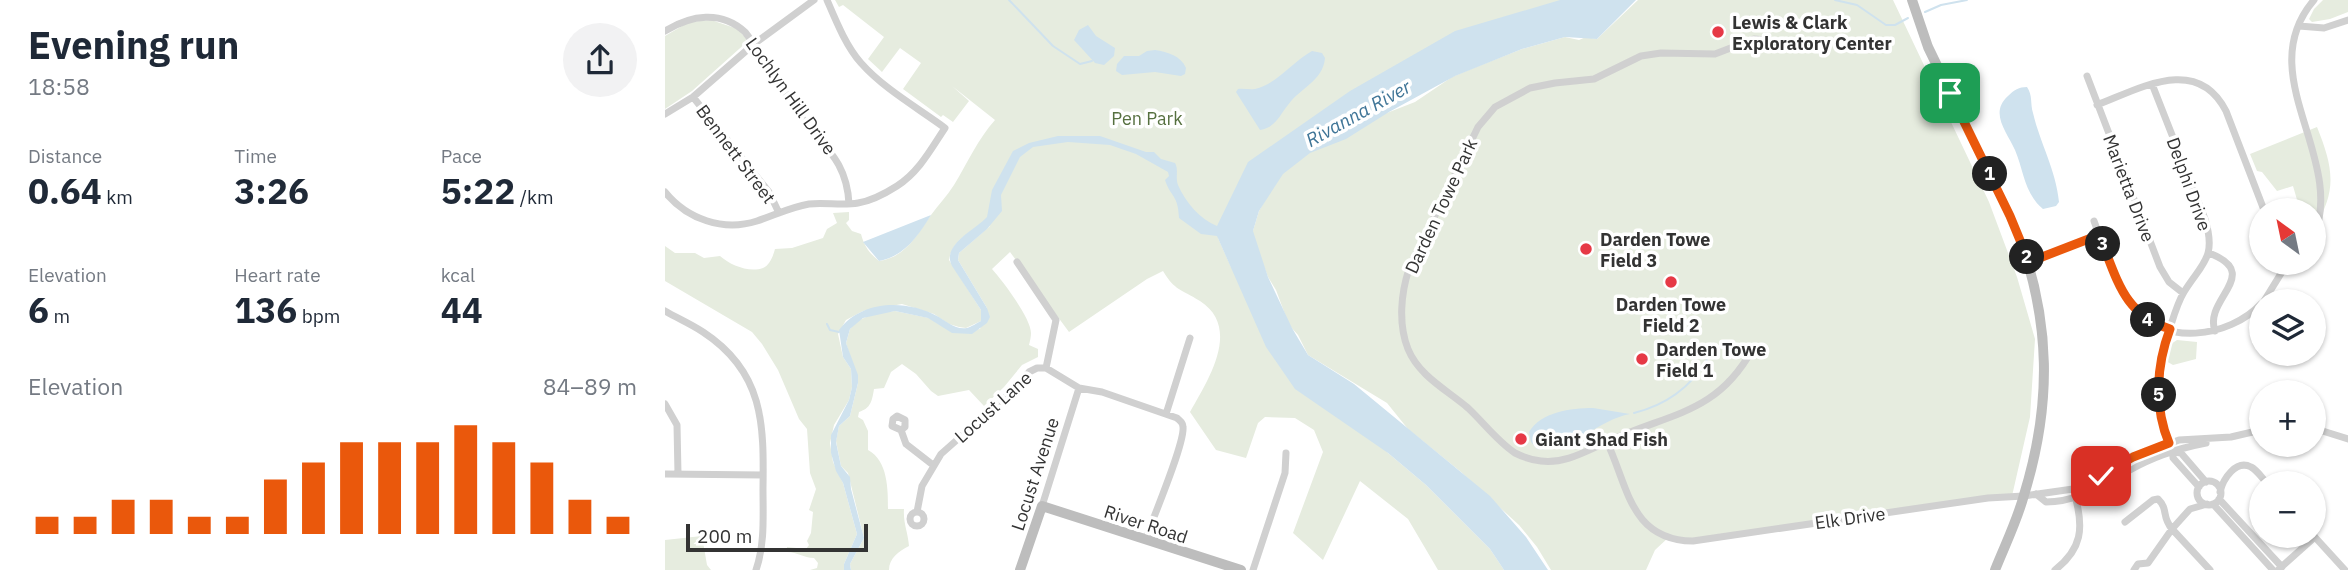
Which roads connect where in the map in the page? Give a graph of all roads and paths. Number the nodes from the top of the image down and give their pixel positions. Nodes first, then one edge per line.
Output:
1 (814, 0) edge
2 (827, 0) edge
3 (1912, 0) edge
4 (2314, 0) edge
5 (2348, 20) edge
6 (2299, 26) junction
7 (665, 31) edge
8 (1766, 40) dead end
9 (754, 44) junction
10 (2087, 76) dead end
11 (2302, 76) dead end
12 (2152, 84) junction
13 (693, 97) junction
14 (2097, 105) junction
15 (665, 114) edge
16 (665, 192) edge
17 (2259, 198) edge
18 (849, 204) junction
19 (779, 213) junction
20 (2094, 221) dead end
21 (2099, 235) junction
22 (2209, 253) junction
23 (1017, 262) dead end
24 (2029, 262) junction
25 (2183, 293) junction
26 (665, 311) edge
27 (2249, 313) edge
28 (2170, 329) junction
29 (2215, 331) junction
30 (1190, 338) dead end
31 (1752, 350) dead end
32 (1046, 368) junction
33 (1080, 388) junction
34 (665, 404) edge
35 (1166, 414) junction
36 (901, 430) dead end
37 (2326, 432) edge
38 (2249, 433) edge
39 (2231, 437) junction
40 (2348, 439) edge
41 (1607, 442) junction
42 (2169, 443) junction
43 (2173, 452) junction
44 (1286, 453) dead end
45 (933, 464) junction
46 (2256, 471) edge
47 (665, 474) edge
48 (678, 474) junction
49 (763, 475) junction
50 (2227, 476) junction
51 (2203, 486) junction
52 (2073, 489) junction
53 (2036, 494) junction
54 (2024, 496) junction
55 (2075, 498) junction
56 (2215, 500) junction
57 (1042, 506) junction
58 (2190, 509) junction
59 (917, 512) dead end
60 (2125, 522) dead end
61 (2172, 529) junction
62 (1145, 540) junction
63 (2301, 548) edge
64 (2325, 548) edge
65 (2149, 566) edge
66 (2278, 569) edge
67 (756, 570) edge
68 (1020, 570) edge
69 (1241, 570) edge
70 (1253, 570) edge
71 (1995, 570) edge
72 (2055, 570) edge
73 (2134, 570) edge
74 (2210, 570) edge
75 (2345, 570) edge

1 - 9 street
2 - 18 street
3 - 24 main road
4 - 6 street
5 - 6 street
6 - 11 street
7 - 9 street, Lochlyn Hill Drive
8 - 41 street, Darden Towe Park
9 - 13 street
9 - 18 street, Lochlyn Hill Drive
10 - 14 street, Marietta Drive
12 - 14 street
12 - 17 street
12 - 22 street, Delphi Drive
13 - 15 street
13 - 19 street, Bennett Street
14 - 25 street, Marietta Drive
16 - 19 street
18 - 19 street
20 - 21 street
21 - 24 street
21 - 28 street
22 - 25 street, Delphi Drive
22 - 29 street
23 - 32 street
24 - 54 main road
25 - 28 street, Delphi Drive
26 - 49 street
27 - 29 street
28 - 29 street
28 - 42 street, Delphi Drive
30 - 35 street
31 - 41 street, Darden Towe Park
32 - 33 street, Locust Lane
32 - 45 street, Locust Lane
33 - 35 street, Locust Lane
33 - 57 street, Locust Avenue
34 - 48 street
35 - 62 street, Locust Lane
36 - 45 street
37 - 40 street
38 - 39 street
39 - 42 street, Elk Drive
39 - 43 street
41 - 54 street, Elk Drive
42 - 43 street, Delphi Drive
42 - 52 street, Elk Drive
43 - 51 street, Delphi Drive
43 - 55 street
44 - 70 street
45 - 59 street, Locust Lane
46 - 50 street
47 - 48 street
48 - 49 street
49 - 67 street
50 - 51 street
50 - 56 street
51 - 56 street
51 - 56 street
51 - 58 street
52 - 53 street, Elk Drive
52 - 55 street
53 - 54 street, Elk Drive
53 - 55 street
54 - 71 main road
55 - 72 street
56 - 58 street
56 - 66 street
57 - 62 main road, River Road
57 - 68 main road, Locust Avenue
58 - 61 street
60 - 61 street
61 - 65 street
61 - 74 street
62 - 69 main road, River Road
63 - 66 street
64 - 75 street
65 - 73 street

